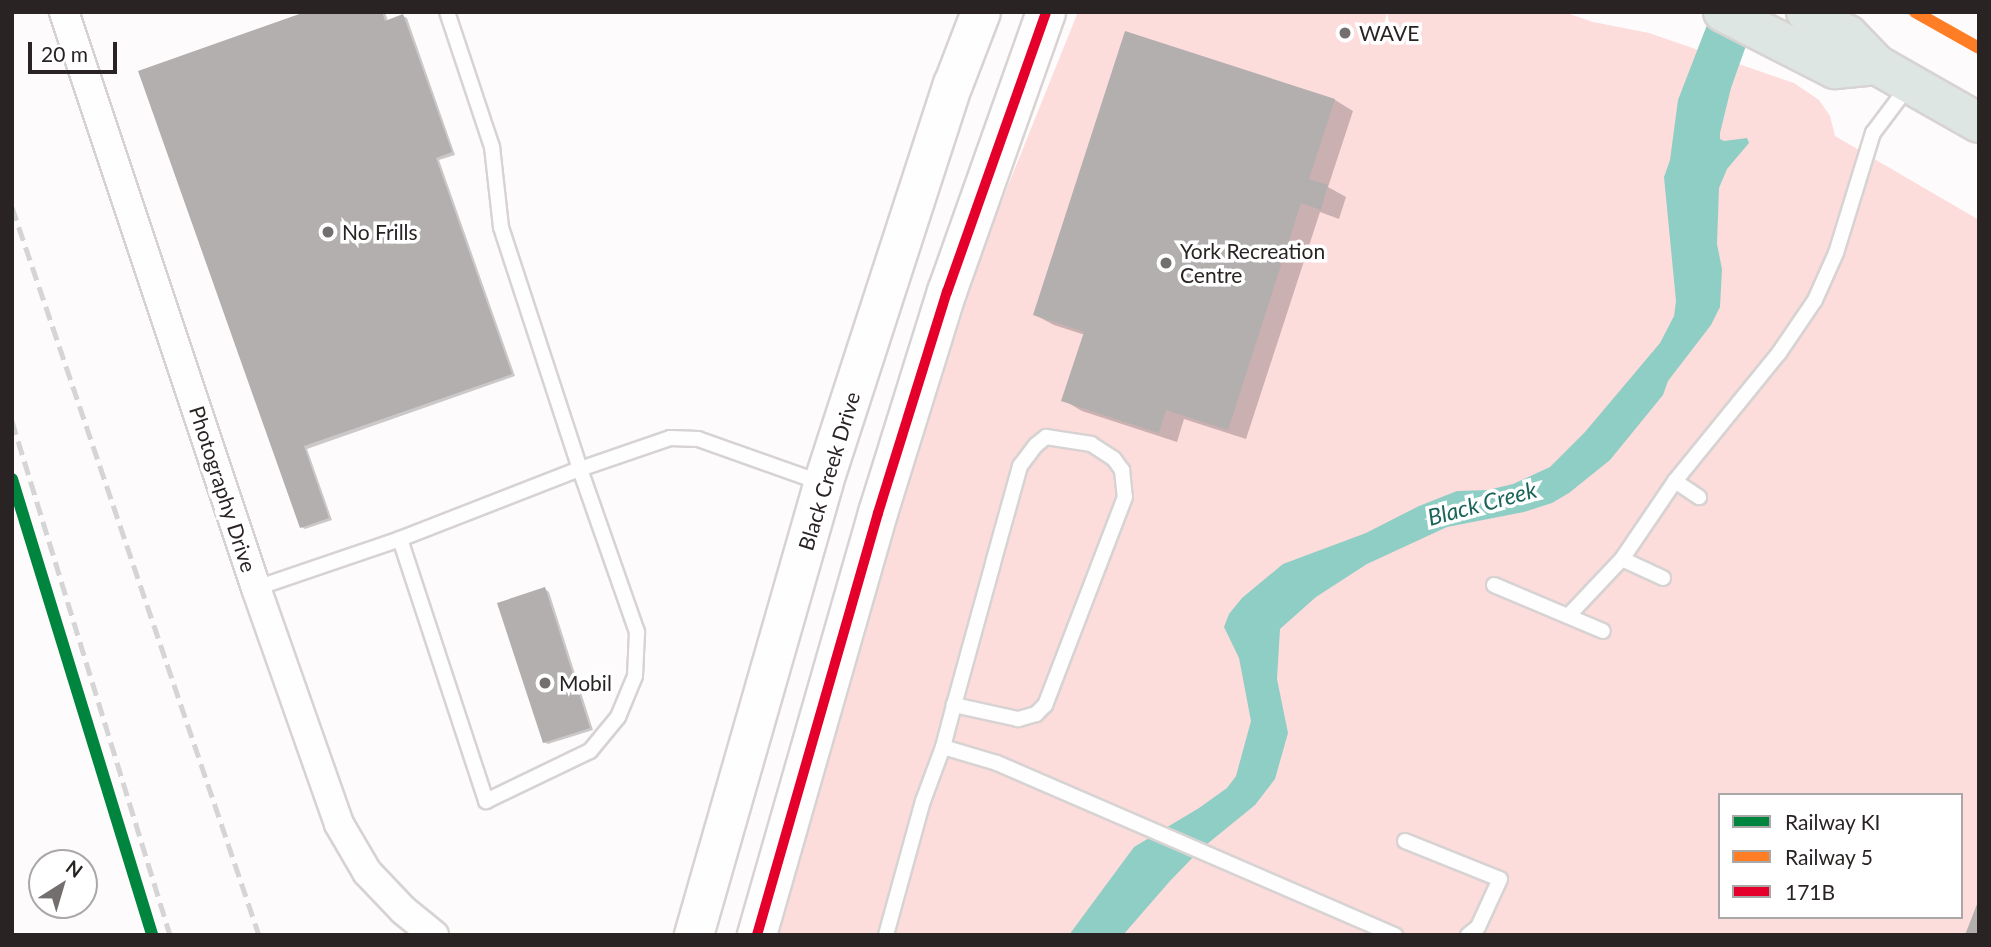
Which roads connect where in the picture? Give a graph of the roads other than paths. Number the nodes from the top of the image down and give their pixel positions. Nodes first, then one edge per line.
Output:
1 (64, 12) edge
2 (447, 12) edge
3 (981, 12) edge
4 (1046, 12) edge
5 (1723, 12) edge
6 (1807, 12) edge
7 (1877, 65) junction
8 (1910, 84) junction
9 (1979, 123) edge
10 (579, 469) junction
11 (1675, 481) junction
12 (823, 484) junction
13 (1699, 497) dead end
14 (400, 539) junction
15 (1622, 559) junction
16 (1663, 578) dead end
17 (1494, 585) dead end
18 (256, 588) junction
19 (1569, 615) junction
20 (1603, 631) dead end
21 (954, 705) junction
22 (943, 747) junction
23 (1405, 841) dead end
24 (434, 935) edge
25 (694, 935) edge
26 (757, 935) edge
27 (886, 935) edge
28 (1395, 935) edge
29 (1468, 935) edge

1 - 18 street, Photography Drive
2 - 10 lane
3 - 12 main road, Black Creek Drive
4 - 26 main road
5 - 7 main road
6 - 7 main road
7 - 8 main road
8 - 9 main road
8 - 11 lane
10 - 12 lane
10 - 14 lane
10 - 14 lane
11 - 13 lane
11 - 15 lane
12 - 25 main road, Black Creek Drive
14 - 18 lane
15 - 16 lane
15 - 19 lane
17 - 19 lane
18 - 24 street, Photography Drive
19 - 20 lane
21 - 21 lane
21 - 22 lane
22 - 27 lane
22 - 28 lane
23 - 29 lane

